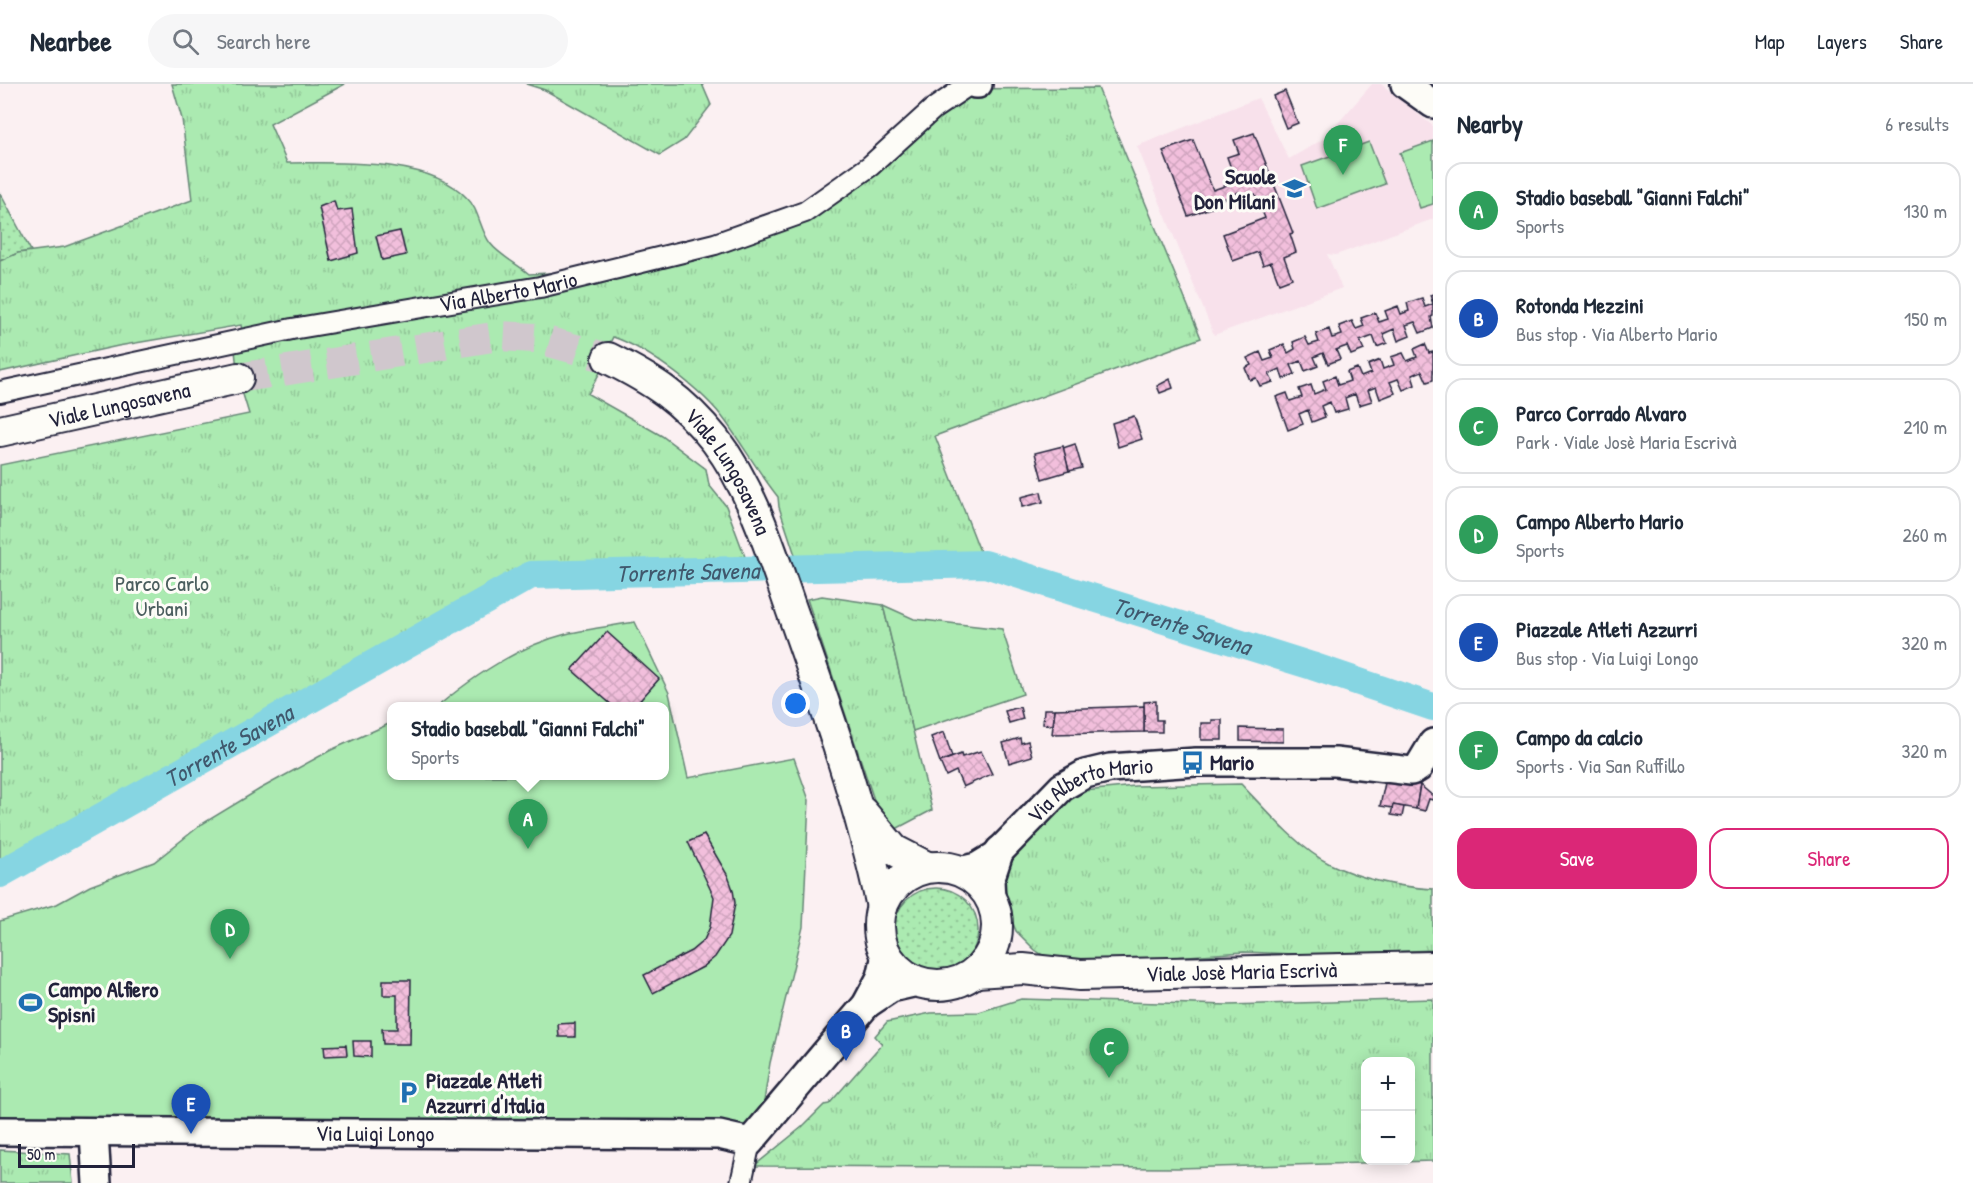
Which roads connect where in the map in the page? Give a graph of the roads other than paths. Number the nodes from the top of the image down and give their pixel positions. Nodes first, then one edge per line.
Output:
1 (970, 84) edge
2 (1405, 84) edge
3 (1433, 104) edge
4 (608, 358) tunnel mouth
5 (238, 378) tunnel mouth
6 (0, 392) edge
7 (0, 430) edge
8 (1429, 751) edge
9 (853, 797) junction
10 (1000, 850) junction
11 (927, 867) junction
12 (960, 871) junction
13 (991, 900) junction
14 (882, 907) junction
15 (997, 933) junction
16 (886, 955) junction
17 (1433, 967) edge
18 (976, 972) junction
19 (1050, 972) junction
20 (917, 982) junction
21 (866, 1005) junction
22 (0, 1131) edge
23 (94, 1133) junction
24 (750, 1142) junction
25 (97, 1183) edge
26 (741, 1183) edge

1 - 6 street, Via Alberto Mario
2 - 3 street
4 - 9 main road, Viale Lungosavena
5 - 7 main road, Viale Lungosavena
8 - 10 street, Via Alberto Mario
9 - 11 main road, Viale Lungosavena
9 - 14 main road, Viale Lungosavena
10 - 12 street, Via Alberto Mario
10 - 13 street, Via Alberto Mario
11 - 12 main road
11 - 14 main road
12 - 13 main road
13 - 15 main road
14 - 16 main road
15 - 18 main road
15 - 19 main road, Viale Josè Maria Escrivà
16 - 20 main road
16 - 21 street
17 - 19 main road, Viale Josè Maria Escrivà
18 - 19 main road, Viale Josè Maria Escrivà
18 - 20 main road
20 - 21 street
21 - 24 street
22 - 23 street, Via Luigi Longo
23 - 24 street, Via Luigi Longo
23 - 25 street
24 - 26 street

